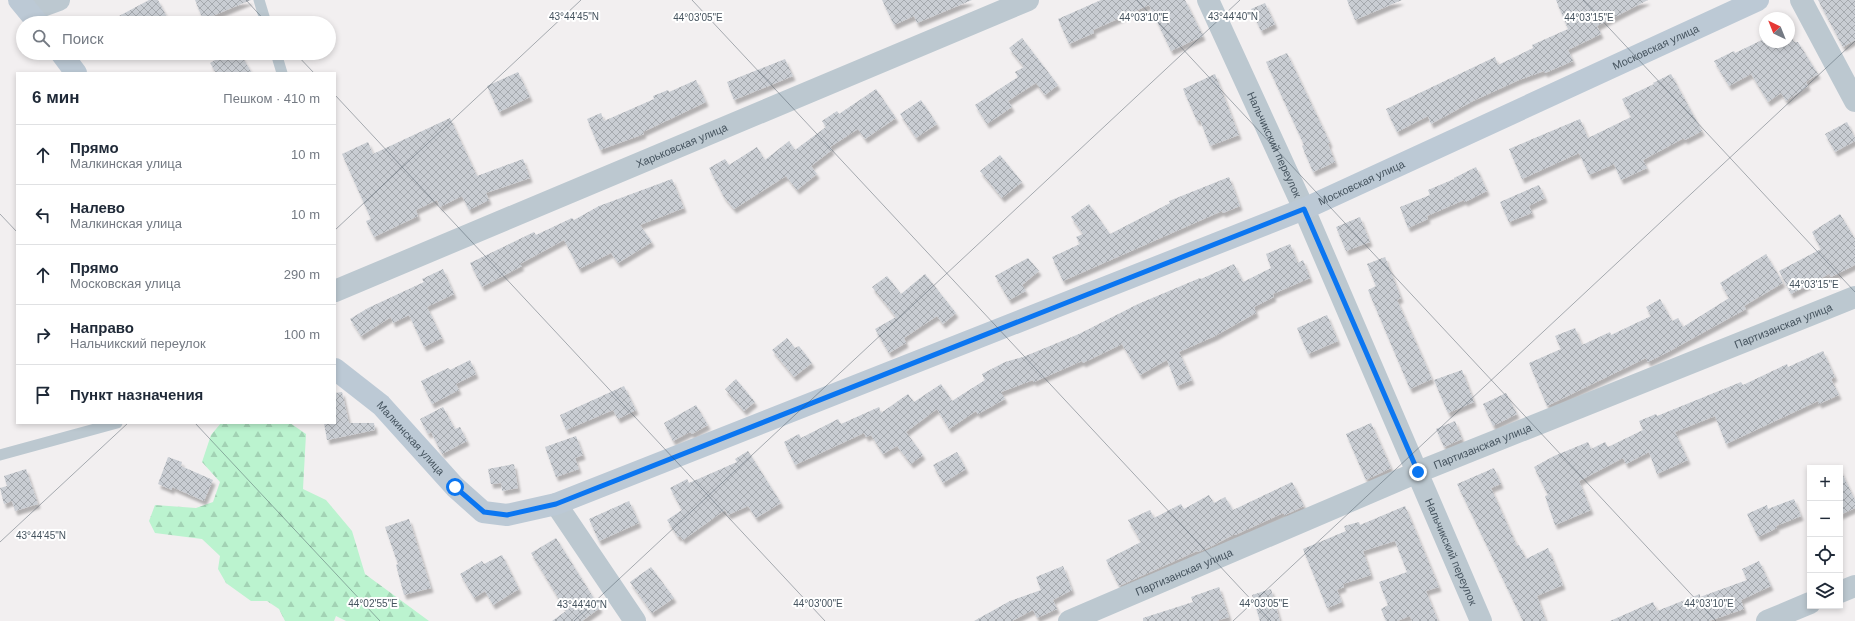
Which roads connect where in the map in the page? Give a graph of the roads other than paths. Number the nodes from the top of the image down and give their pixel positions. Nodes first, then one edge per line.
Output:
1 (60, 0) edge
2 (259, 0) edge
3 (1028, 0) edge
4 (1208, 0) edge
5 (1758, 0) edge
6 (1801, 0) edge
7 (29, 11) edge
8 (264, 16) edge
9 (66, 60) edge
10 (278, 60) edge
11 (75, 72) edge
12 (282, 72) edge
13 (1855, 101) edge
14 (1304, 209) junction
15 (336, 292) edge
16 (1855, 297) edge
17 (336, 370) edge
18 (113, 424) edge
19 (0, 455) edge
20 (1418, 472) junction
21 (556, 504) junction
22 (507, 515) joint
23 (1855, 586) edge
24 (1843, 591) edge
25 (1807, 605) edge
26 (635, 621) edge
27 (1069, 621) edge
28 (1481, 621) edge
29 (1767, 621) edge

1 - 7 street
2 - 8 lane
3 - 15 street, Харьковская улица
4 - 14 street, Нальчикский переулок
5 - 14 street, Московская улица
6 - 13 street
9 - 11 street
10 - 12 lane
14 - 20 street, Нальчикский переулок
14 - 21 street, Московская улица
16 - 20 street, Партизанская улица
17 - 22 street, Малкинская улица
18 - 19 lane
20 - 27 street, Партизанская улица
20 - 28 street, Нальчикский переулок
21 - 22 street, Московская улица
21 - 26 street
23 - 24 street
25 - 29 street

